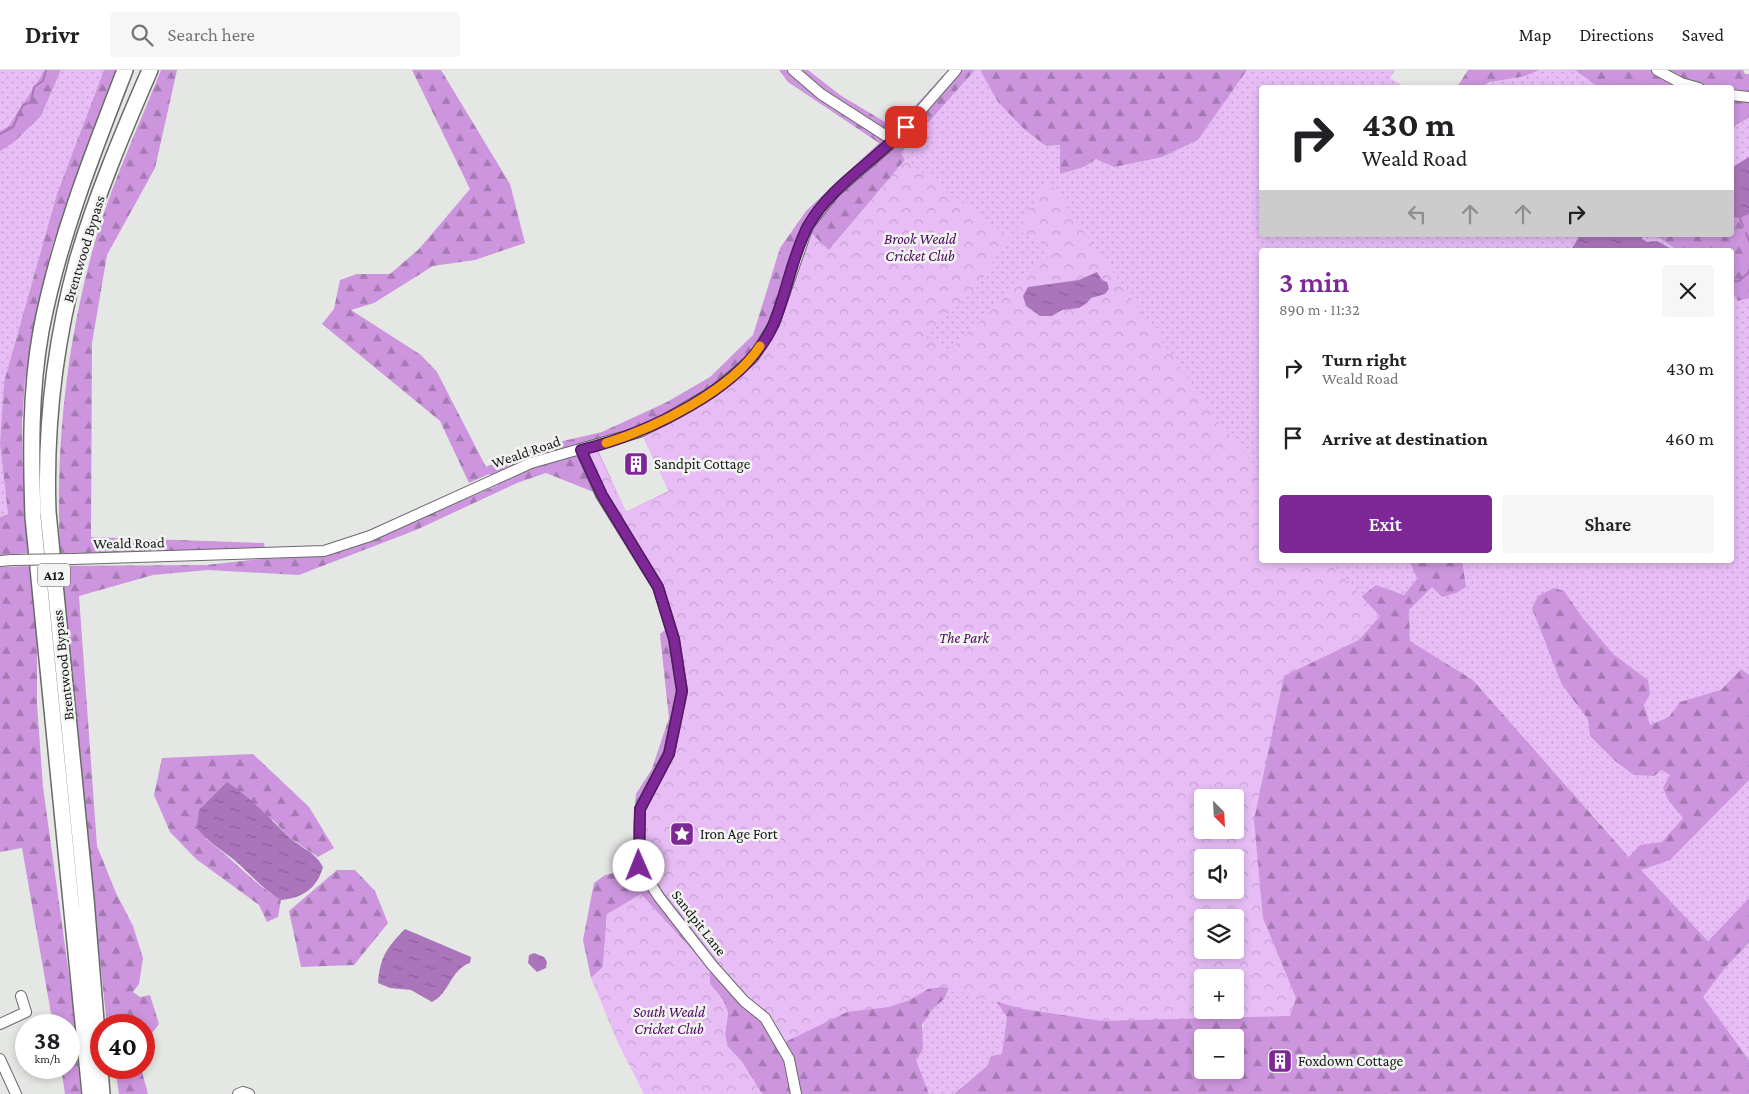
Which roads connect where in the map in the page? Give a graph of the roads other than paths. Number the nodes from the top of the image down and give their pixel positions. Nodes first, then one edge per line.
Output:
1 (125, 70) edge
2 (150, 70) edge
3 (793, 70) edge
4 (956, 70) edge
5 (1656, 70) edge
6 (1688, 85) edge
7 (1734, 95) edge
8 (1749, 97) edge
9 (894, 141) junction
10 (581, 450) junction
11 (0, 561) edge
12 (21, 996) dead end
13 (0, 1024) edge
14 (0, 1061) edge
15 (16, 1094) edge
16 (90, 1094) edge
17 (102, 1094) edge
18 (238, 1094) edge
19 (248, 1094) edge
20 (796, 1094) edge

1 - 16 highway, Brentwood Bypass / A12
2 - 17 highway, Brentwood Bypass / A12
3 - 9 street
4 - 9 street, Weald Road
5 - 6 street
7 - 8 street
9 - 10 street, Weald Road
10 - 11 street, Weald Road, bridge
10 - 20 street, Sandpit Lane
12 - 13 street
14 - 15 street
18 - 19 street

